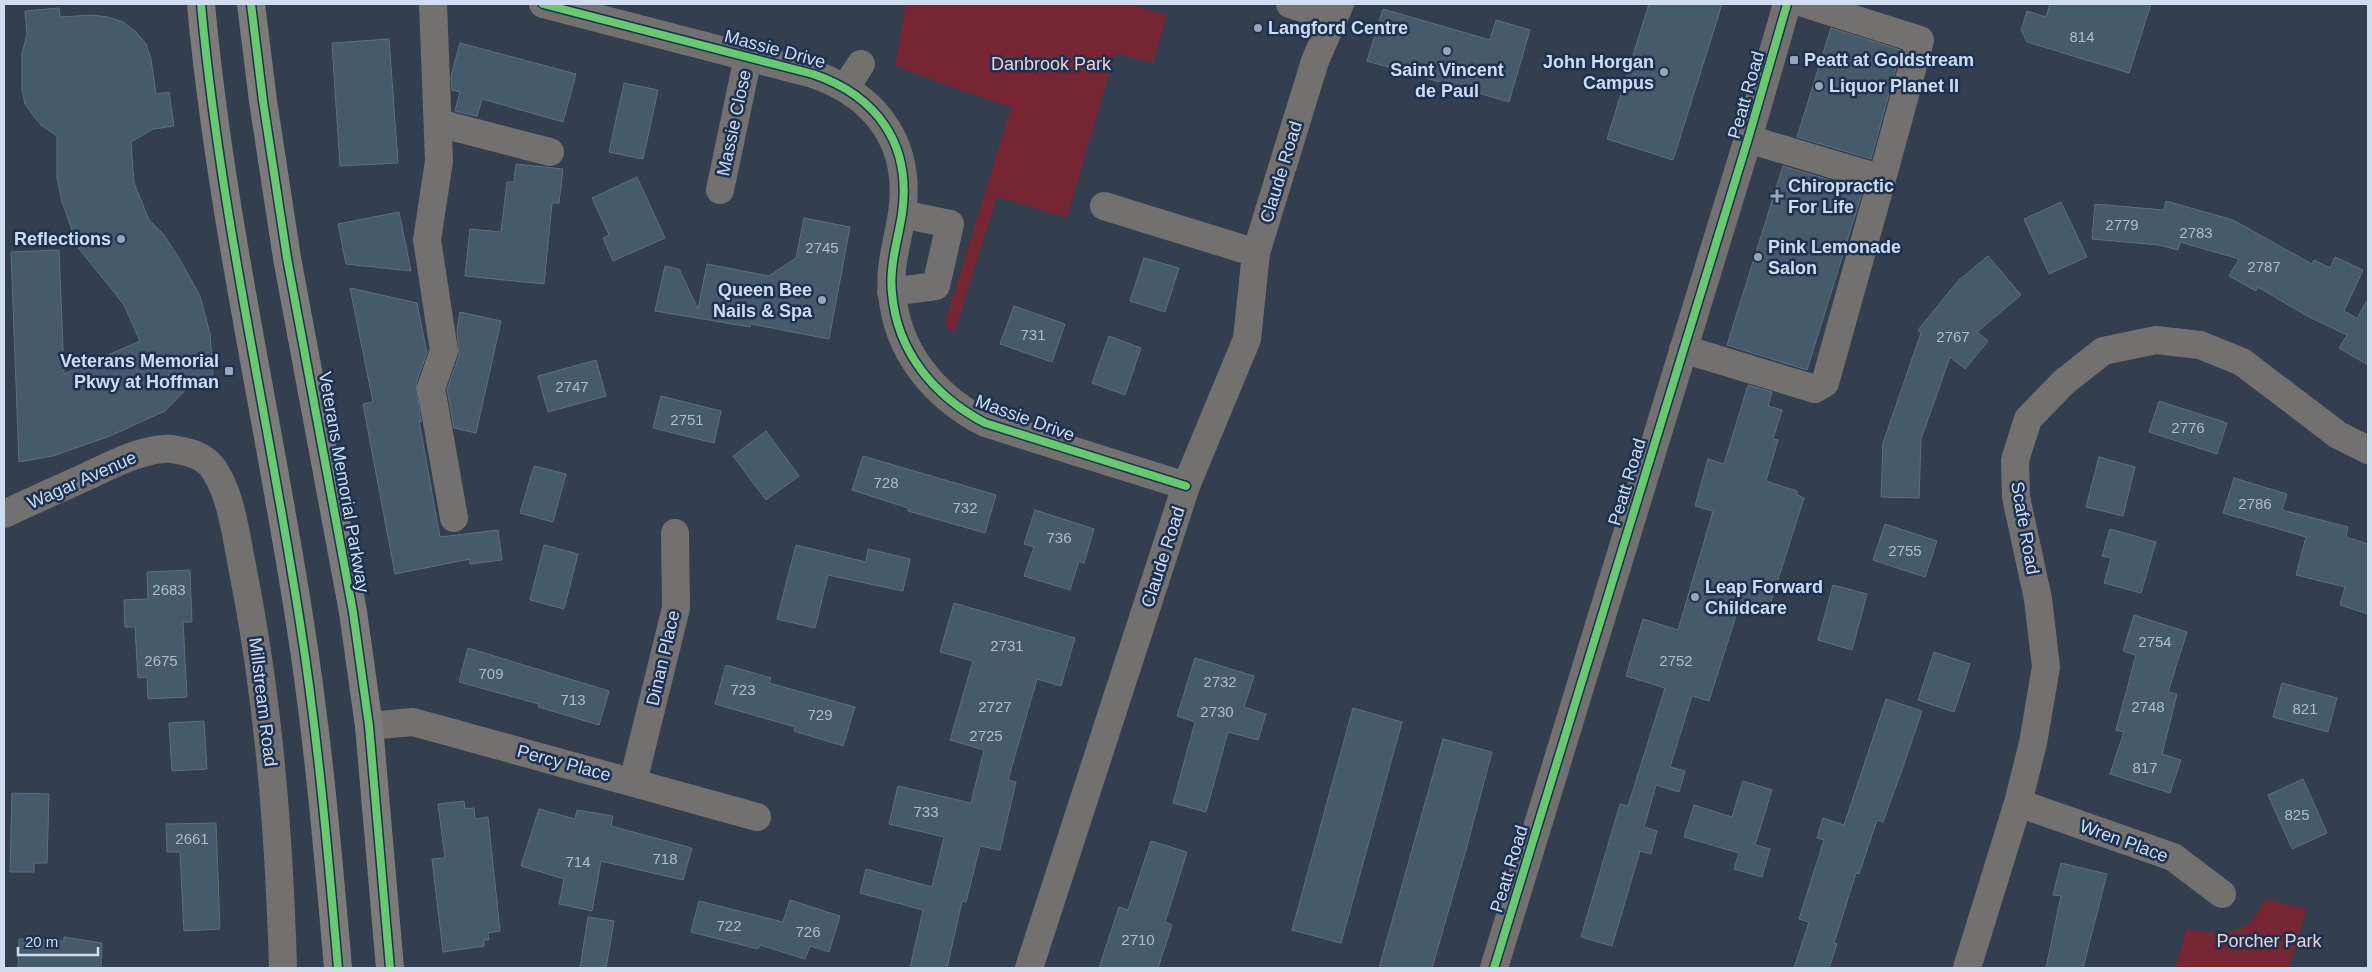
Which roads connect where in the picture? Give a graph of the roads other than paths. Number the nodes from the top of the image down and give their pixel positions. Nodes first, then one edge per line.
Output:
1 (201, 4) edge
2 (251, 4) edge
3 (433, 4) edge
4 (543, 4) edge
5 (1290, 4) edge
6 (1787, 4) edge
7 (1806, 4) edge
8 (1337, 12) edge
9 (748, 57) junction
10 (861, 64) dead end
11 (834, 88) junction
12 (438, 123) junction
13 (1748, 139) junction
14 (550, 152) dead end
15 (1882, 179) junction
16 (720, 190) dead end
17 (896, 197) junction
18 (1104, 206) dead end
19 (1256, 253) junction
20 (892, 292) junction
21 (1683, 349) junction
22 (2368, 450) edge
23 (191, 453) joint
24 (1186, 486) junction
25 (4, 514) edge
26 (454, 518) dead end
27 (675, 533) dead end
28 (369, 726) junction
29 (634, 782) junction
30 (2018, 803) junction
31 (757, 817) dead end
32 (2222, 894) dead end
33 (283, 968) edge
34 (338, 968) edge
35 (390, 968) edge
36 (1029, 968) edge
37 (1494, 968) edge
38 (1967, 968) edge

1 - 34 main road
2 - 28 main road, Veterans Memorial Parkway
3 - 12 street
4 - 9 street, Massie Drive
5 - 8 street
6 - 13 street, Peatt Road
7 - 15 street
8 - 19 street, Claude Road
9 - 11 street, Massie Drive
9 - 16 street, Massie Close
10 - 11 street
11 - 17 street, Massie Drive
12 - 14 street
12 - 26 street
13 - 15 street
13 - 21 street, Peatt Road
15 - 21 street
17 - 20 street, Massie Drive
17 - 20 street
18 - 19 street
19 - 24 street, Claude Road
20 - 24 street, Massie Drive
21 - 37 street, Peatt Road
22 - 30 street, Scafe Road
23 - 25 street, Wagar Avenue
23 - 33 street, Millstream Road
24 - 36 street, Claude Road
27 - 29 street, Dinan Place
28 - 29 street, Percy Place
28 - 35 main road, Veterans Memorial Parkway
29 - 31 street, Percy Place
30 - 32 street, Wren Place
30 - 38 street, Scafe Road

